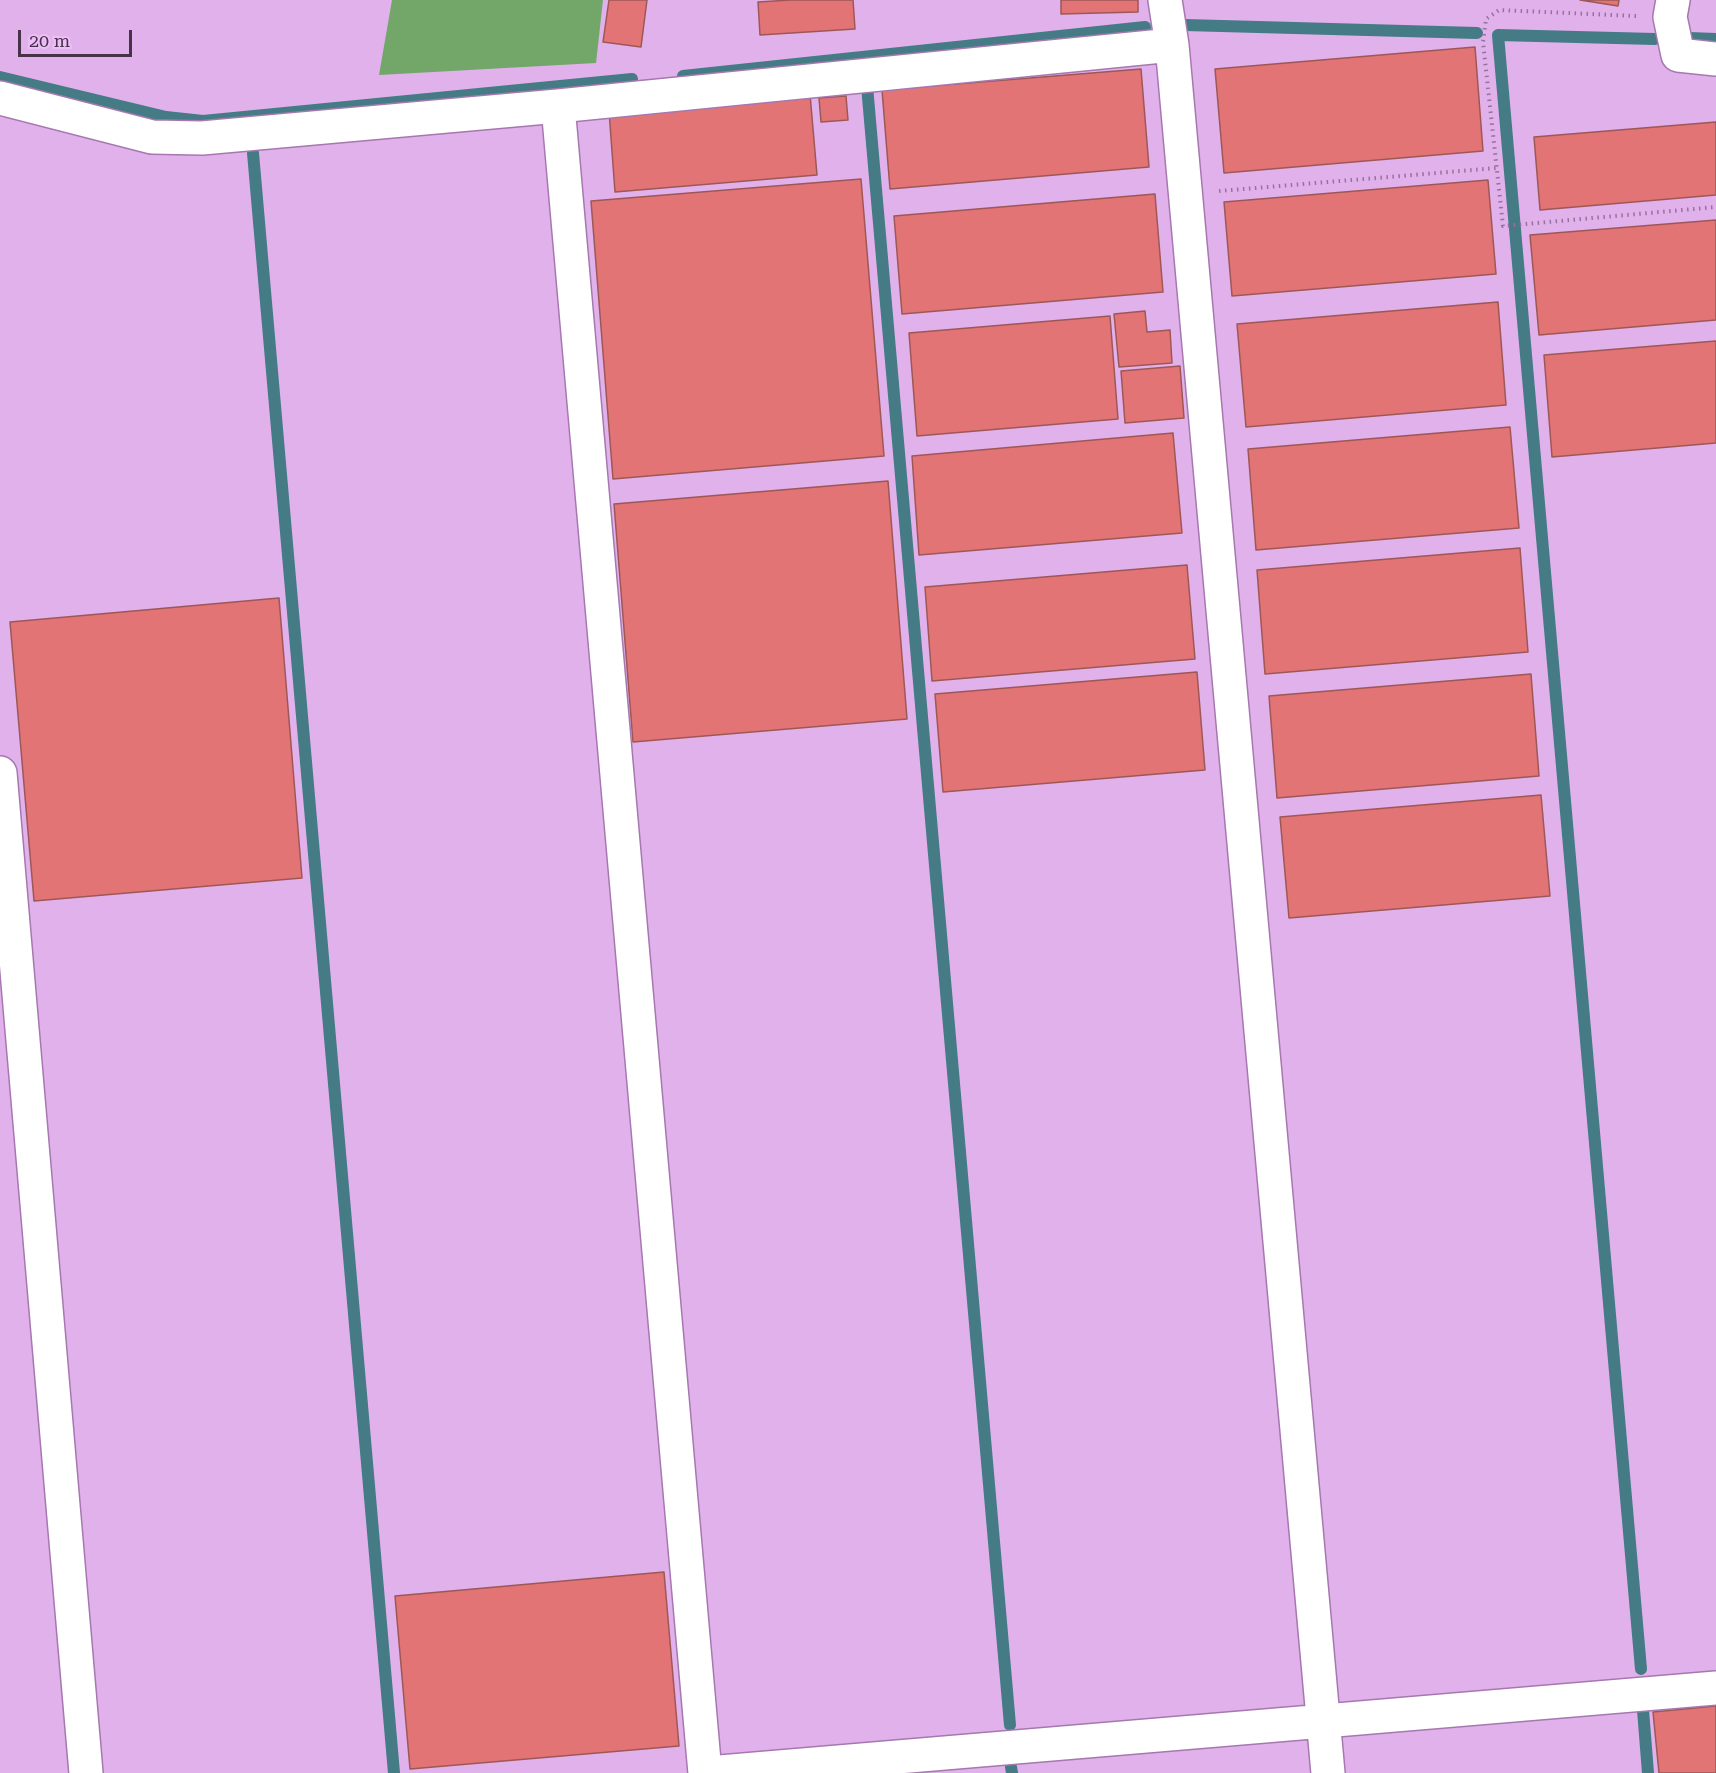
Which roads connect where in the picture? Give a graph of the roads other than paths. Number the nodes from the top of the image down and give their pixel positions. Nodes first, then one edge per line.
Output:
1 (1165, 0) edge
2 (1671, 9) edge
3 (1172, 45) junction
4 (1716, 59) edge
5 (0, 98) edge
6 (558, 106) junction
7 (0, 773) edge
8 (1716, 1688) edge
9 (1323, 1720) junction
10 (86, 1773) edge
11 (707, 1773) edge
12 (1328, 1773) edge

1 - 3 street
2 - 4 street
3 - 6 street
3 - 9 street
5 - 6 street
6 - 11 street
7 - 10 street
8 - 9 street
9 - 11 street
9 - 12 street

